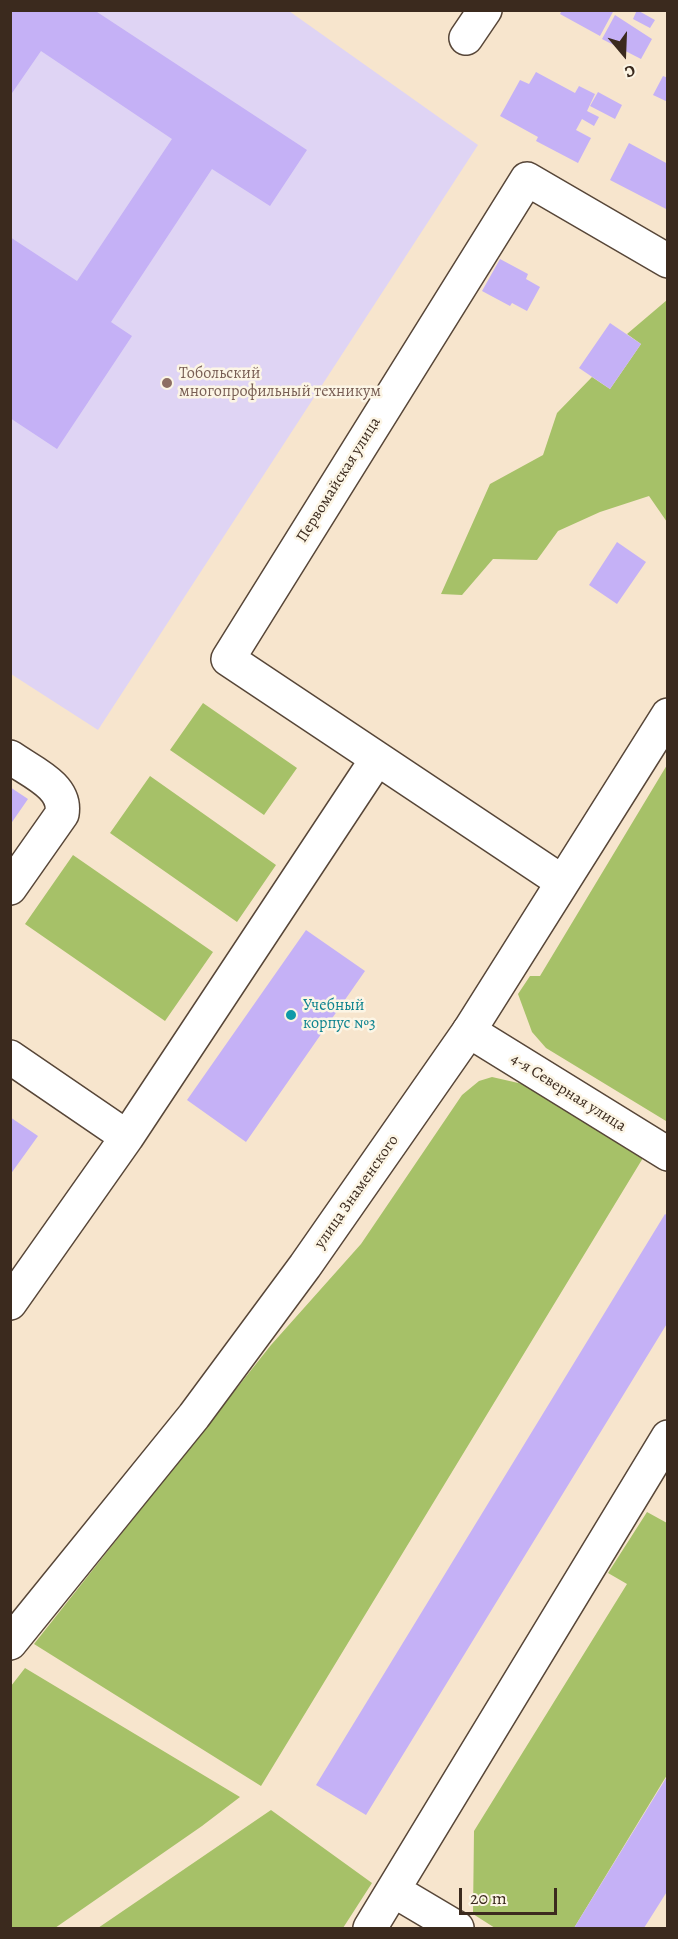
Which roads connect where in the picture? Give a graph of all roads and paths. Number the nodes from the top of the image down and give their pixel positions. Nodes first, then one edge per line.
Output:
1 (485, 10) edge
2 (466, 38) dead end
3 (668, 261) edge
4 (668, 715) edge
5 (10, 758) edge
6 (377, 759) junction
7 (561, 882) junction
8 (10, 888) edge
9 (469, 1031) junction
10 (10, 1057) edge
11 (127, 1137) junction
12 (668, 1154) edge
13 (10, 1303) edge
14 (668, 1437) edge
15 (10, 1643) edge
16 (393, 1890) junction
17 (370, 1929) edge
18 (457, 1929) edge

1 - 2 street
3 - 6 street, Первомайская улица
4 - 7 street, улица Знаменского
5 - 8 street
6 - 7 street
6 - 11 street
7 - 9 street, улица Знаменского
9 - 12 street, 4-я Северная улица
9 - 15 street, улица Знаменского
10 - 11 street
11 - 13 street
14 - 16 street
16 - 17 street
16 - 18 street

